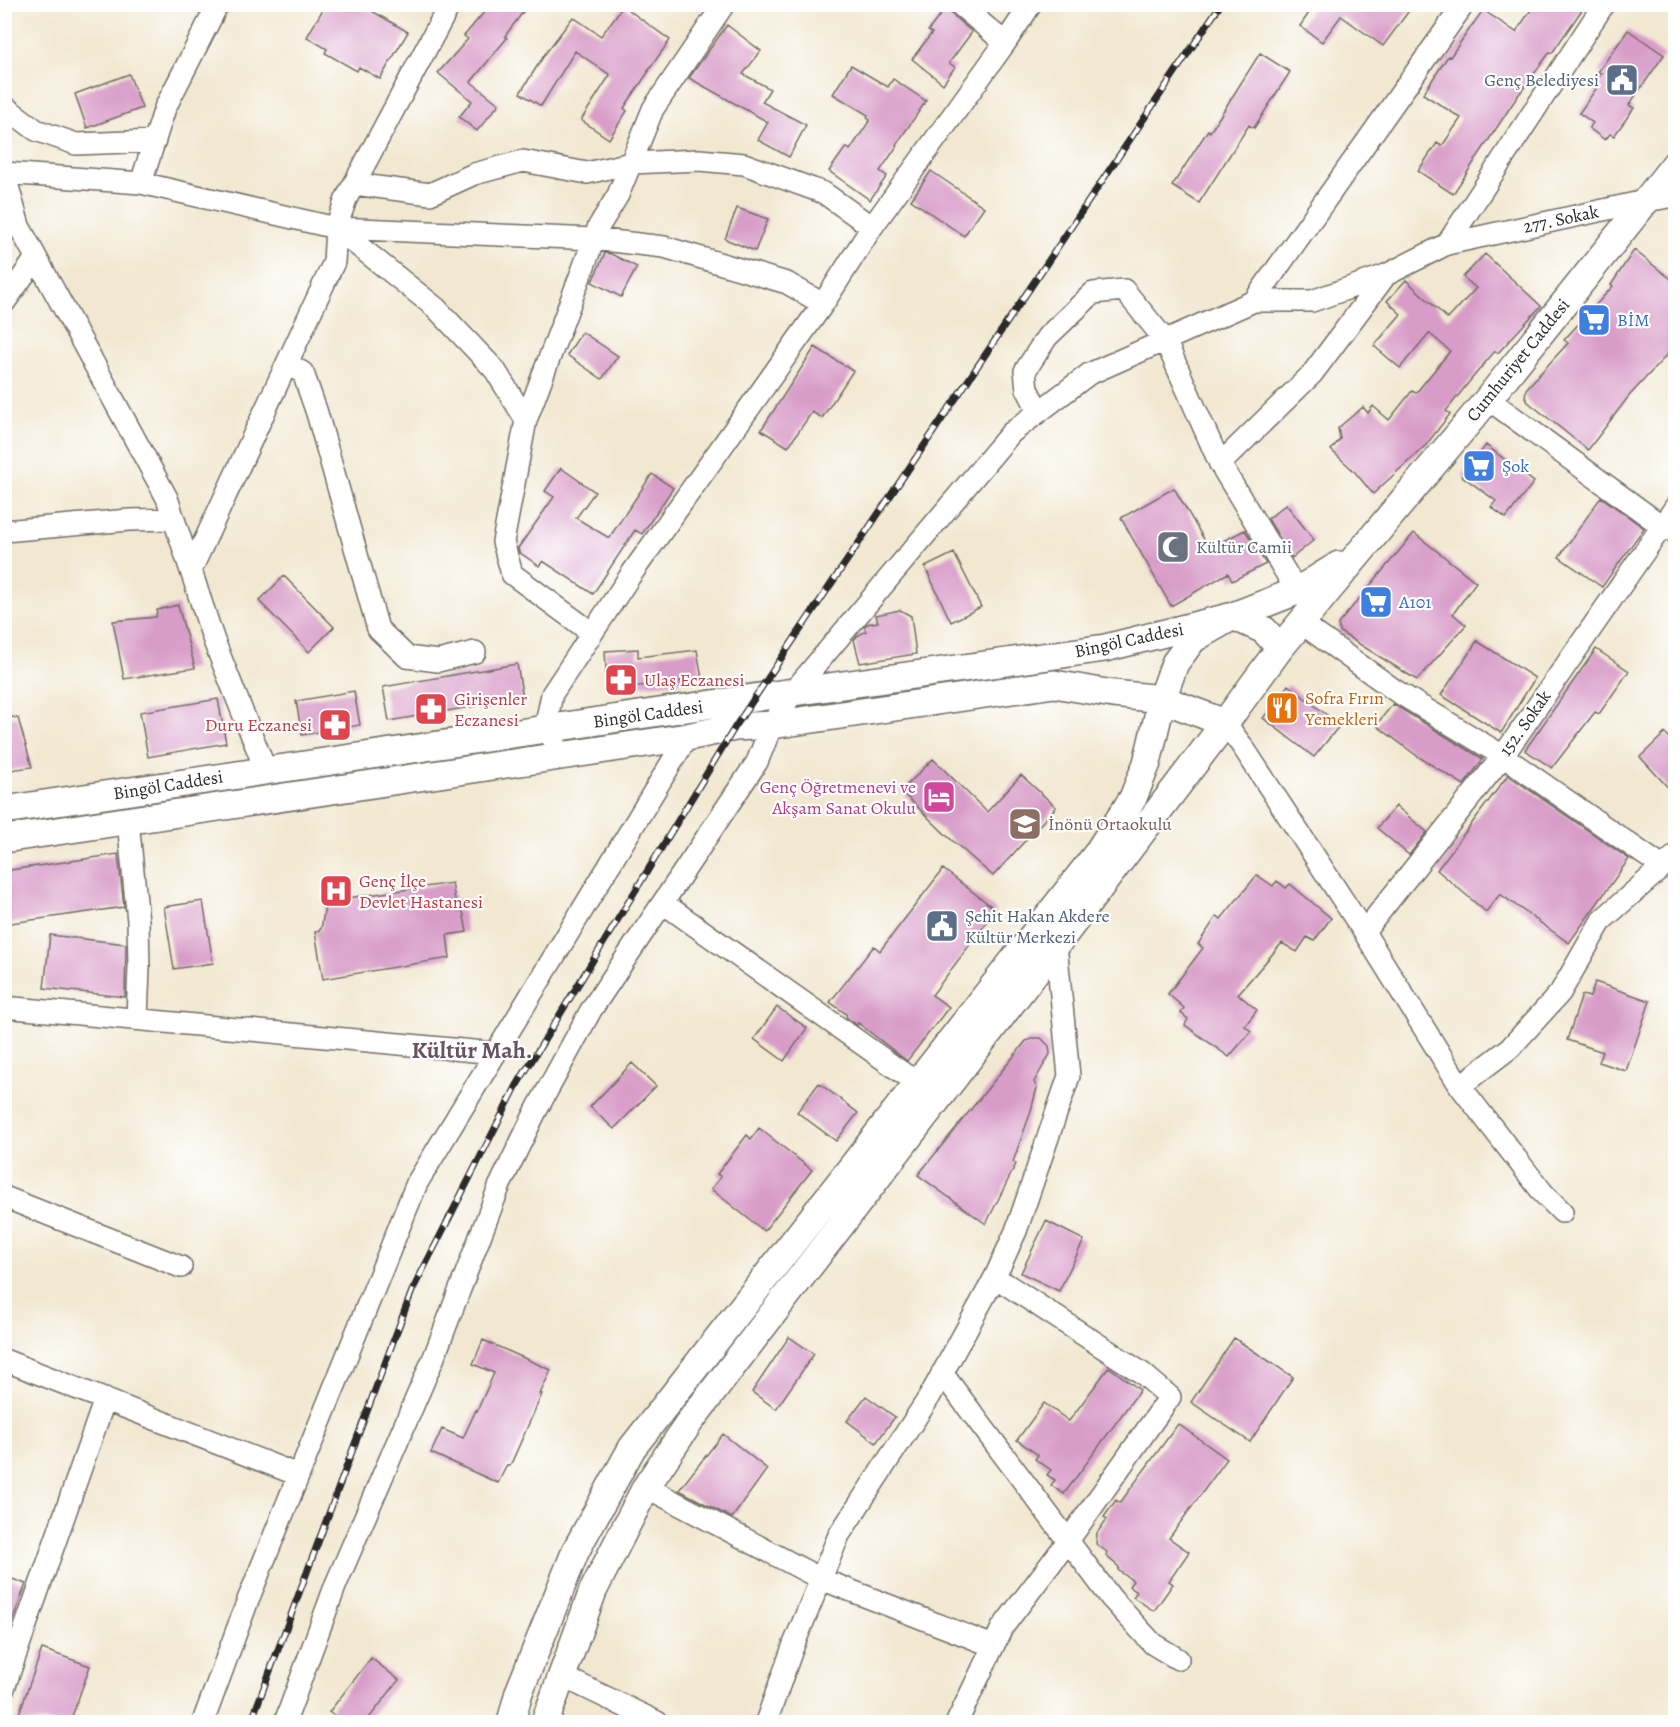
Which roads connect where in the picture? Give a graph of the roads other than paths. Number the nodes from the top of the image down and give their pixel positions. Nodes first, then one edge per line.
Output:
1 (218, 4) edge
2 (450, 4) edge
3 (724, 4) edge
4 (959, 4) edge
5 (1031, 4) edge
6 (1464, 4) edge
7 (1604, 4) edge
8 (1005, 43) junction
9 (4, 106) edge
10 (154, 141) junction
11 (631, 163) junction
12 (1676, 163) edge
13 (6, 181) edge
14 (141, 183) junction
15 (354, 183) junction
16 (1676, 196) edge
17 (1645, 201) junction
18 (872, 227) junction
19 (336, 228) junction
20 (594, 239) junction
21 (1447, 244) junction
22 (36, 258) junction
23 (1386, 275) junction
24 (1254, 301) junction
25 (4, 303) edge
26 (823, 304) junction
27 (1165, 340) junction
28 (287, 363) junction
29 (1488, 399) junction
30 (1039, 412) junction
31 (526, 420) junction
32 (1220, 464) junction
33 (1676, 506) edge
34 (174, 519) junction
35 (1669, 530) edge
36 (4, 531) edge
37 (1358, 554) junction
38 (191, 570) junction
39 (1298, 591) junction
40 (1233, 616) junction
41 (1301, 623) junction
42 (592, 633) junction
43 (1280, 648) junction
44 (475, 652) dead end
45 (793, 692) junction
46 (1162, 699) junction
47 (1225, 723) junction
48 (772, 725) junction
49 (545, 729) junction
50 (687, 737) junction
51 (567, 755) junction
52 (1503, 756) junction
53 (266, 771) junction
54 (4, 810) edge
55 (128, 821) junction
56 (4, 839) edge
57 (1668, 860) edge
58 (663, 903) junction
59 (1364, 932) junction
60 (1056, 945) junction
61 (4, 1007) edge
62 (137, 1019) junction
63 (495, 1053) junction
64 (917, 1083) junction
65 (1460, 1086) junction
66 (4, 1197) edge
67 (1562, 1212) dead end
68 (181, 1267) dead end
69 (995, 1277) junction
70 (4, 1360) edge
71 (942, 1372) junction
72 (105, 1399) junction
73 (298, 1475) junction
74 (646, 1487) junction
75 (1068, 1541) junction
76 (821, 1579) junction
77 (993, 1646) junction
78 (1178, 1659) dead end
79 (562, 1676) junction
80 (4, 1688) edge
81 (203, 1722) edge
82 (285, 1722) edge
83 (511, 1722) edge
84 (545, 1722) edge
85 (657, 1722) edge
86 (766, 1722) edge
87 (957, 1722) edge

1 - 10 street
2 - 15 street
3 - 11 street
4 - 8 street
5 - 8 street
6 - 24 street
7 - 21 street
8 - 18 street
9 - 10 street
10 - 14 street
11 - 15 street
11 - 18 street
11 - 20 street
12 - 17 main road, Cumhuriyet Caddesi
13 - 14 street
13 - 22 street
14 - 19 street
15 - 19 street
16 - 17 street, 277. Sokak
17 - 21 street, 277. Sokak
17 - 29 main road, Cumhuriyet Caddesi
18 - 26 street
19 - 20 street
19 - 28 street
19 - 31 street
20 - 26 street
20 - 31 street
21 - 23 street, 277. Sokak
22 - 25 street
22 - 34 street
23 - 24 street, 277. Sokak
23 - 32 street
24 - 27 street
26 - 42 street
27 - 30 street
27 - 30 street
27 - 32 street
28 - 38 street
28 - 44 street
29 - 35 street
29 - 37 main road, Cumhuriyet Caddesi
30 - 45 street
31 - 42 street
32 - 39 street
33 - 35 street, 152. Sokak
34 - 36 street
34 - 38 street
35 - 52 street, 152. Sokak
37 - 39 main road
37 - 41 main road, Cumhuriyet Caddesi
38 - 53 street
39 - 40 main road
40 - 43 main road
40 - 45 main road, Bingöl Caddesi
40 - 46 main road
41 - 43 main road, Cumhuriyet Caddesi
41 - 52 street
42 - 49 street
43 - 47 main road, Cumhuriyet Caddesi
45 - 48 street
45 - 49 main road, Bingöl Caddesi
46 - 47 main road, Bingöl Caddesi
46 - 48 main road, Bingöl Caddesi
46 - 64 main road
47 - 59 street
47 - 60 main road, Cumhuriyet Caddesi
48 - 50 main road, Bingöl Caddesi
48 - 58 street
49 - 51 street
49 - 53 main road, Bingöl Caddesi
50 - 51 main road, Bingöl Caddesi
50 - 63 street
51 - 55 main road, Bingöl Caddesi
52 - 57 street
52 - 59 street, 152. Sokak
53 - 54 main road, Bingöl Caddesi
55 - 56 main road, Bingöl Caddesi
55 - 62 street
57 - 65 street
58 - 64 street
58 - 82 street
59 - 65 street
60 - 69 street
60 - 74 main road, Cumhuriyet Caddesi
61 - 62 street
62 - 63 street
63 - 73 street
64 - 83 main road
65 - 67 street
66 - 68 street
69 - 71 street
69 - 75 street
70 - 72 street
71 - 75 street
71 - 76 street
72 - 73 street
72 - 80 street
73 - 81 street
74 - 76 street
74 - 79 main road, Cumhuriyet Caddesi
75 - 77 street
75 - 78 street
76 - 77 street
76 - 86 street
77 - 87 street
79 - 84 main road, Cumhuriyet Caddesi
79 - 85 street

